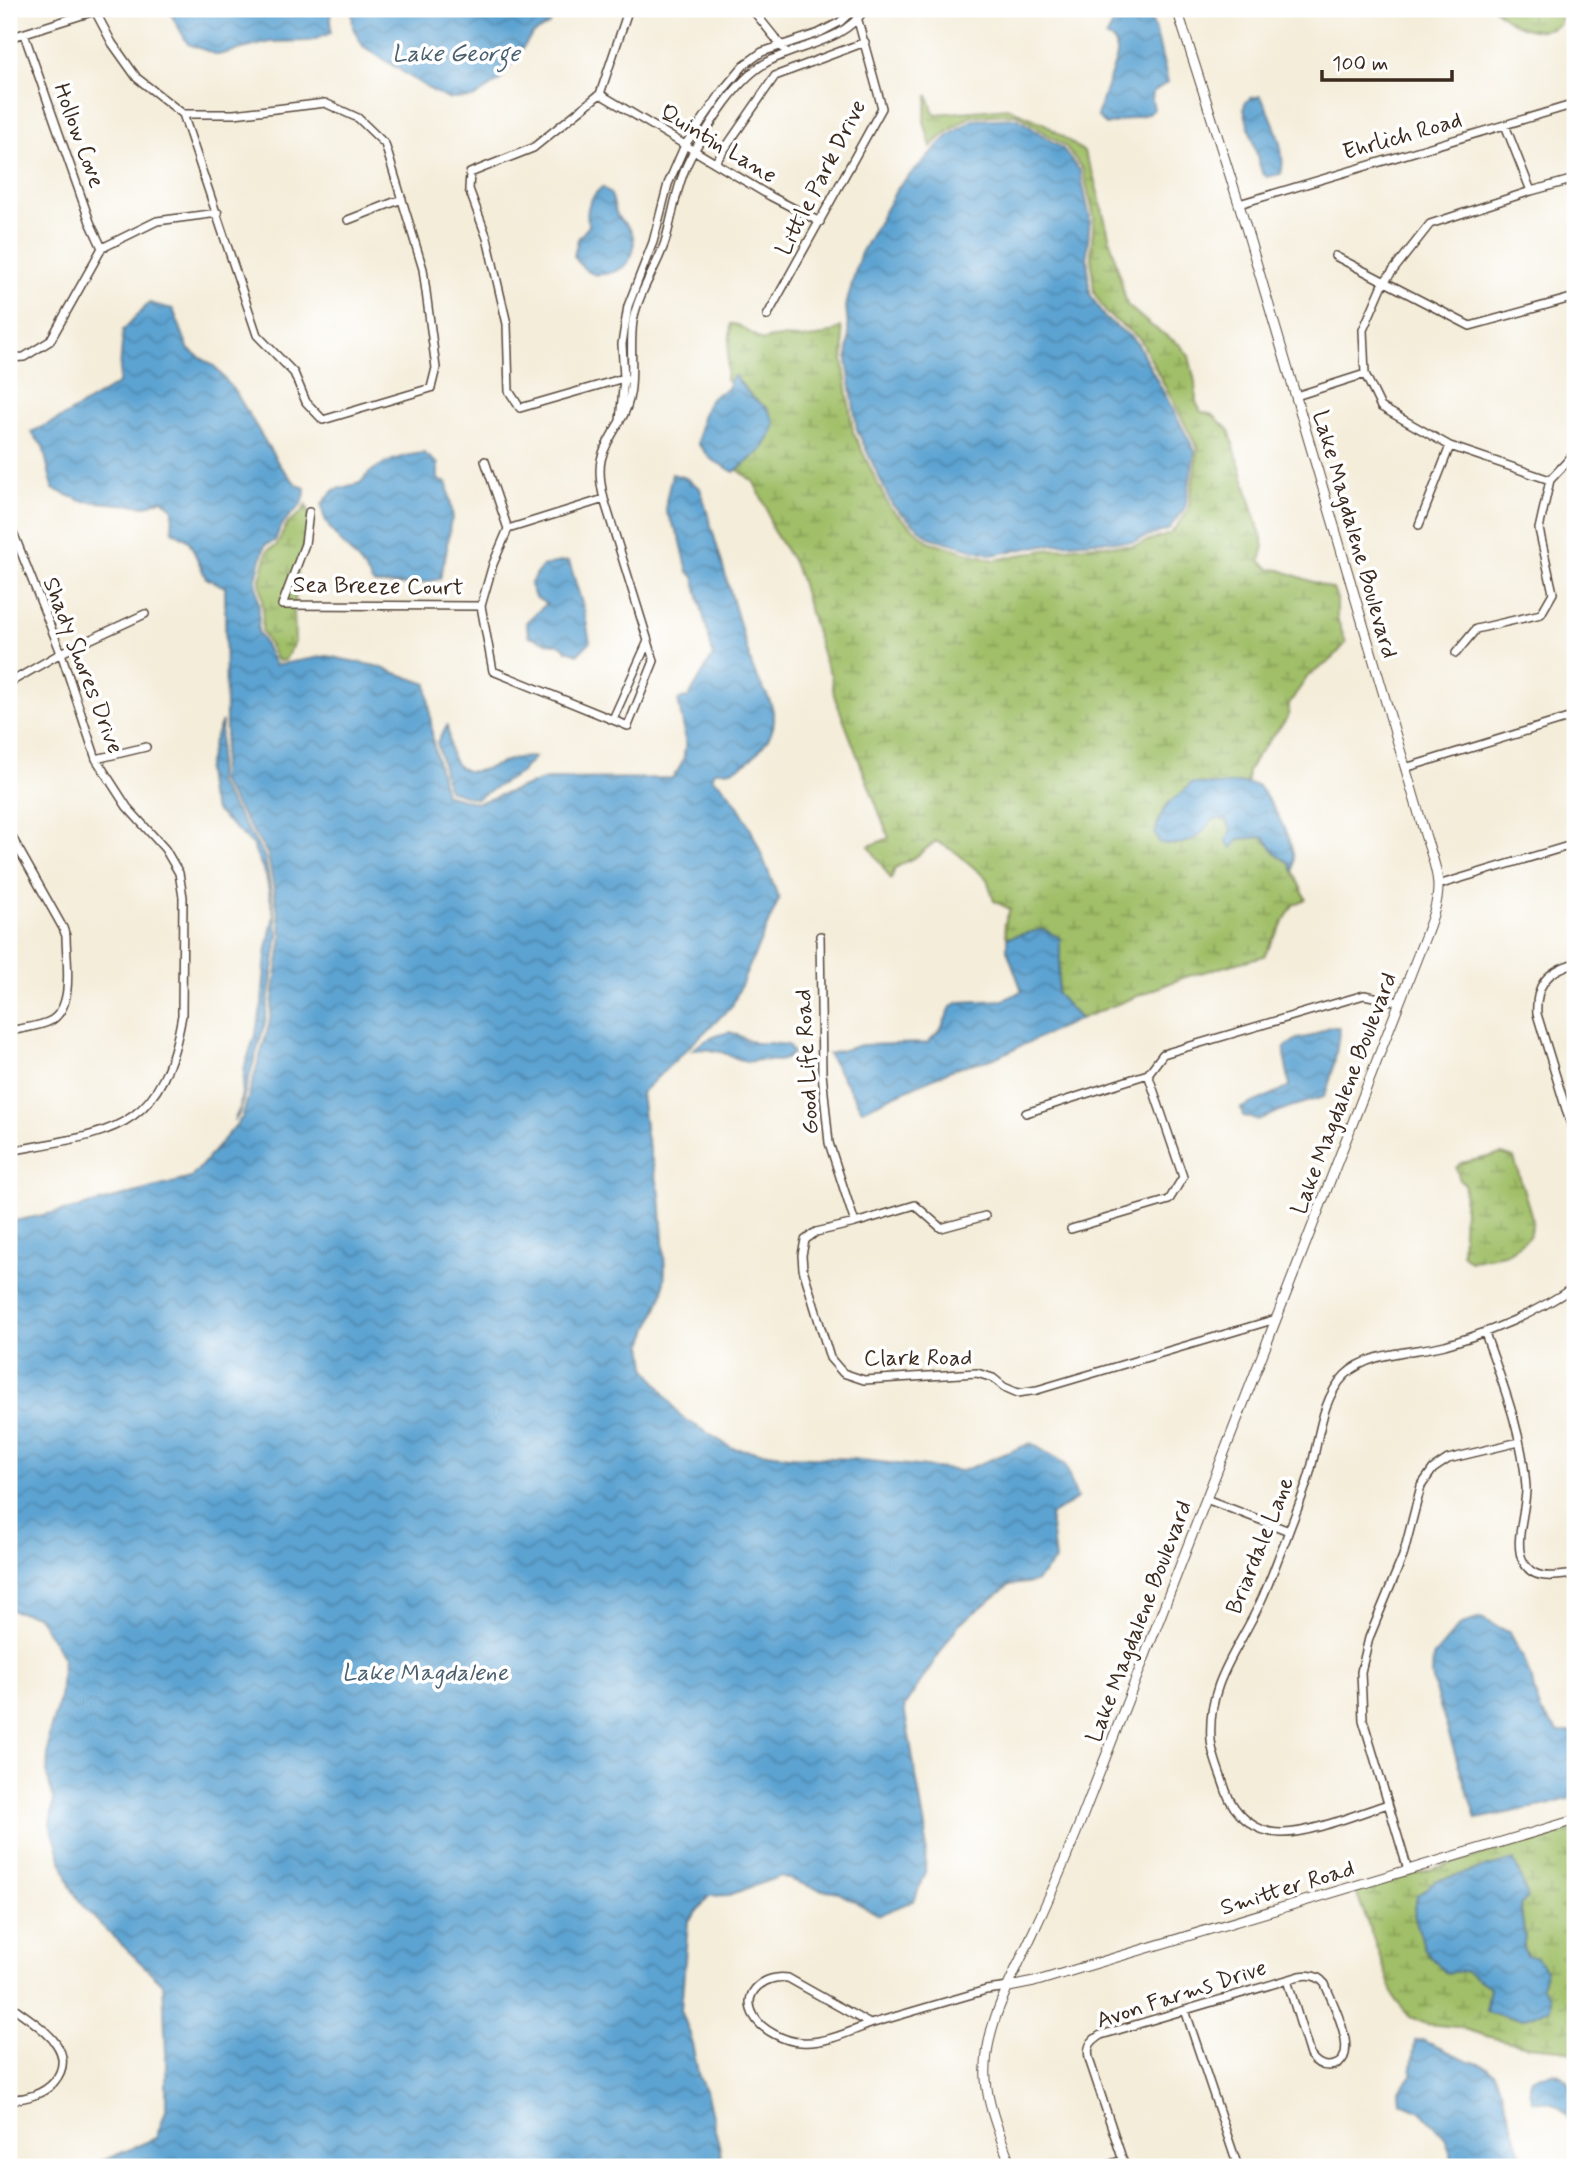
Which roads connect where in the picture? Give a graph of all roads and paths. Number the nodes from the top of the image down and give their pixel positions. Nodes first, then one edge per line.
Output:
1 (631, 9) edge
2 (752, 9) edge
3 (865, 9) edge
4 (1177, 9) edge
5 (94, 10) edge
6 (853, 10) edge
7 (859, 19) junction
8 (24, 34) junction
9 (9, 38) edge
10 (865, 43) junction
11 (784, 49) junction
12 (600, 94) junction
13 (1575, 104) edge
14 (183, 114) junction
15 (1505, 125) junction
16 (685, 145) junction
17 (694, 150) junction
18 (715, 163) junction
19 (1575, 179) edge
20 (1531, 191) junction
21 (402, 199) junction
22 (1239, 204) junction
23 (218, 213) junction
24 (348, 220) dead end
25 (820, 222) junction
26 (102, 248) junction
27 (1335, 256) dead end
28 (1384, 282) junction
29 (1575, 297) edge
30 (767, 316) dead end
31 (9, 358) edge
32 (1365, 374) junction
33 (628, 379) junction
34 (1296, 396) junction
35 (1450, 446) junction
36 (1575, 453) edge
37 (485, 461) dead end
38 (1550, 480) junction
39 (604, 499) junction
40 (309, 512) dead end
41 (9, 522) edge
42 (1419, 524) dead end
43 (508, 529) junction
44 (481, 606) junction
45 (145, 614) dead end
46 (648, 641) junction
47 (61, 653) junction
48 (1456, 653) dead end
49 (9, 683) edge
50 (1575, 716) edge
51 (613, 719) junction
52 (146, 747) dead end
53 (96, 759) junction
54 (1405, 768) junction
55 (9, 832) edge
56 (1575, 845) edge
57 (1438, 885) junction
58 (820, 936) dead end
59 (1575, 963) edge
60 (1399, 1002) junction
61 (9, 1031) edge
62 (1147, 1074) junction
63 (1026, 1113) dead end
64 (1575, 1133) edge
65 (9, 1152) edge
66 (985, 1216) dead end
67 (855, 1223) junction
68 (1072, 1230) dead end
69 (1575, 1286) edge
70 (1276, 1319) junction
71 (1485, 1332) junction
72 (1519, 1442) junction
73 (1206, 1499) junction
74 (1289, 1531) junction
75 (1575, 1574) edge
76 (1388, 1804) junction
77 (1575, 1820) edge
78 (1408, 1870) junction
79 (1287, 1980) junction
80 (1009, 1987) junction
81 (9, 2004) edge
82 (1185, 2010) junction
83 (870, 2024) junction
84 (9, 2099) edge
85 (1124, 2163) edge
86 (1011, 2167) edge
87 (1101, 2167) edge
88 (1238, 2167) edge

1 - 12 street
2 - 11 street
3 - 7 street
4 - 22 street, Lake Magdalene Boulevard
5 - 8 street
5 - 14 street
6 - 7 street, Little Park Drive
6 - 11 street
7 - 10 street, Little Park Drive
7 - 11 street
8 - 9 street
8 - 26 street, Hollow Cove
10 - 18 street
10 - 25 street, Little Park Drive
11 - 16 street
11 - 17 street
12 - 16 street, Quintin Lane
12 - 33 street
13 - 15 street, Ehrlich Road
14 - 21 street
14 - 23 street
15 - 20 street
15 - 22 street, Ehrlich Road
16 - 17 street, Quintin Lane
16 - 33 street
17 - 18 street, Quintin Lane
17 - 33 street
18 - 25 street, Quintin Lane
19 - 20 street
20 - 28 street
21 - 23 street
21 - 24 street
22 - 34 street, Lake Magdalene Boulevard
23 - 26 street
25 - 30 street, Little Park Drive
26 - 31 street
27 - 28 street
28 - 29 street
28 - 32 street
32 - 34 street
32 - 35 street
33 - 39 street
34 - 54 street, Lake Magdalene Boulevard
35 - 38 street
35 - 42 street
36 - 38 street
37 - 43 street
38 - 48 street
39 - 43 street
39 - 46 street
40 - 44 street, Sea Breeze Court
41 - 47 street, Shady Shores Drive
43 - 44 street
44 - 51 street
45 - 47 street
46 - 51 street
46 - 51 street
47 - 49 street
47 - 53 street, Shady Shores Drive
50 - 54 street
52 - 53 street
53 - 65 street, Shady Shores Drive
54 - 57 street, Lake Magdalene Boulevard
55 - 61 street
56 - 57 street
57 - 60 street, Lake Magdalene Boulevard
58 - 67 street, Good Life Road
59 - 64 street
60 - 62 street
60 - 70 street, Lake Magdalene Boulevard
62 - 63 street
62 - 68 street
66 - 67 street, Clark Road
67 - 70 street, Clark Road
69 - 71 street, Briardale Lane
70 - 73 street, Lake Magdalene Boulevard
71 - 72 street
71 - 74 street, Briardale Lane
72 - 75 street
72 - 76 street
73 - 74 street
73 - 80 street, Lake Magdalene Boulevard
74 - 76 street, Briardale Lane
76 - 78 street
77 - 78 street, Smitter Road
78 - 80 street, Smitter Road
79 - 79 street, Avon Farms Drive
79 - 82 street, Avon Farms Drive
80 - 83 street
80 - 86 street, Lake Magdalene Boulevard
81 - 84 street
82 - 85 street, Avon Farms Drive
82 - 88 street
83 - 83 street
85 - 87 street

